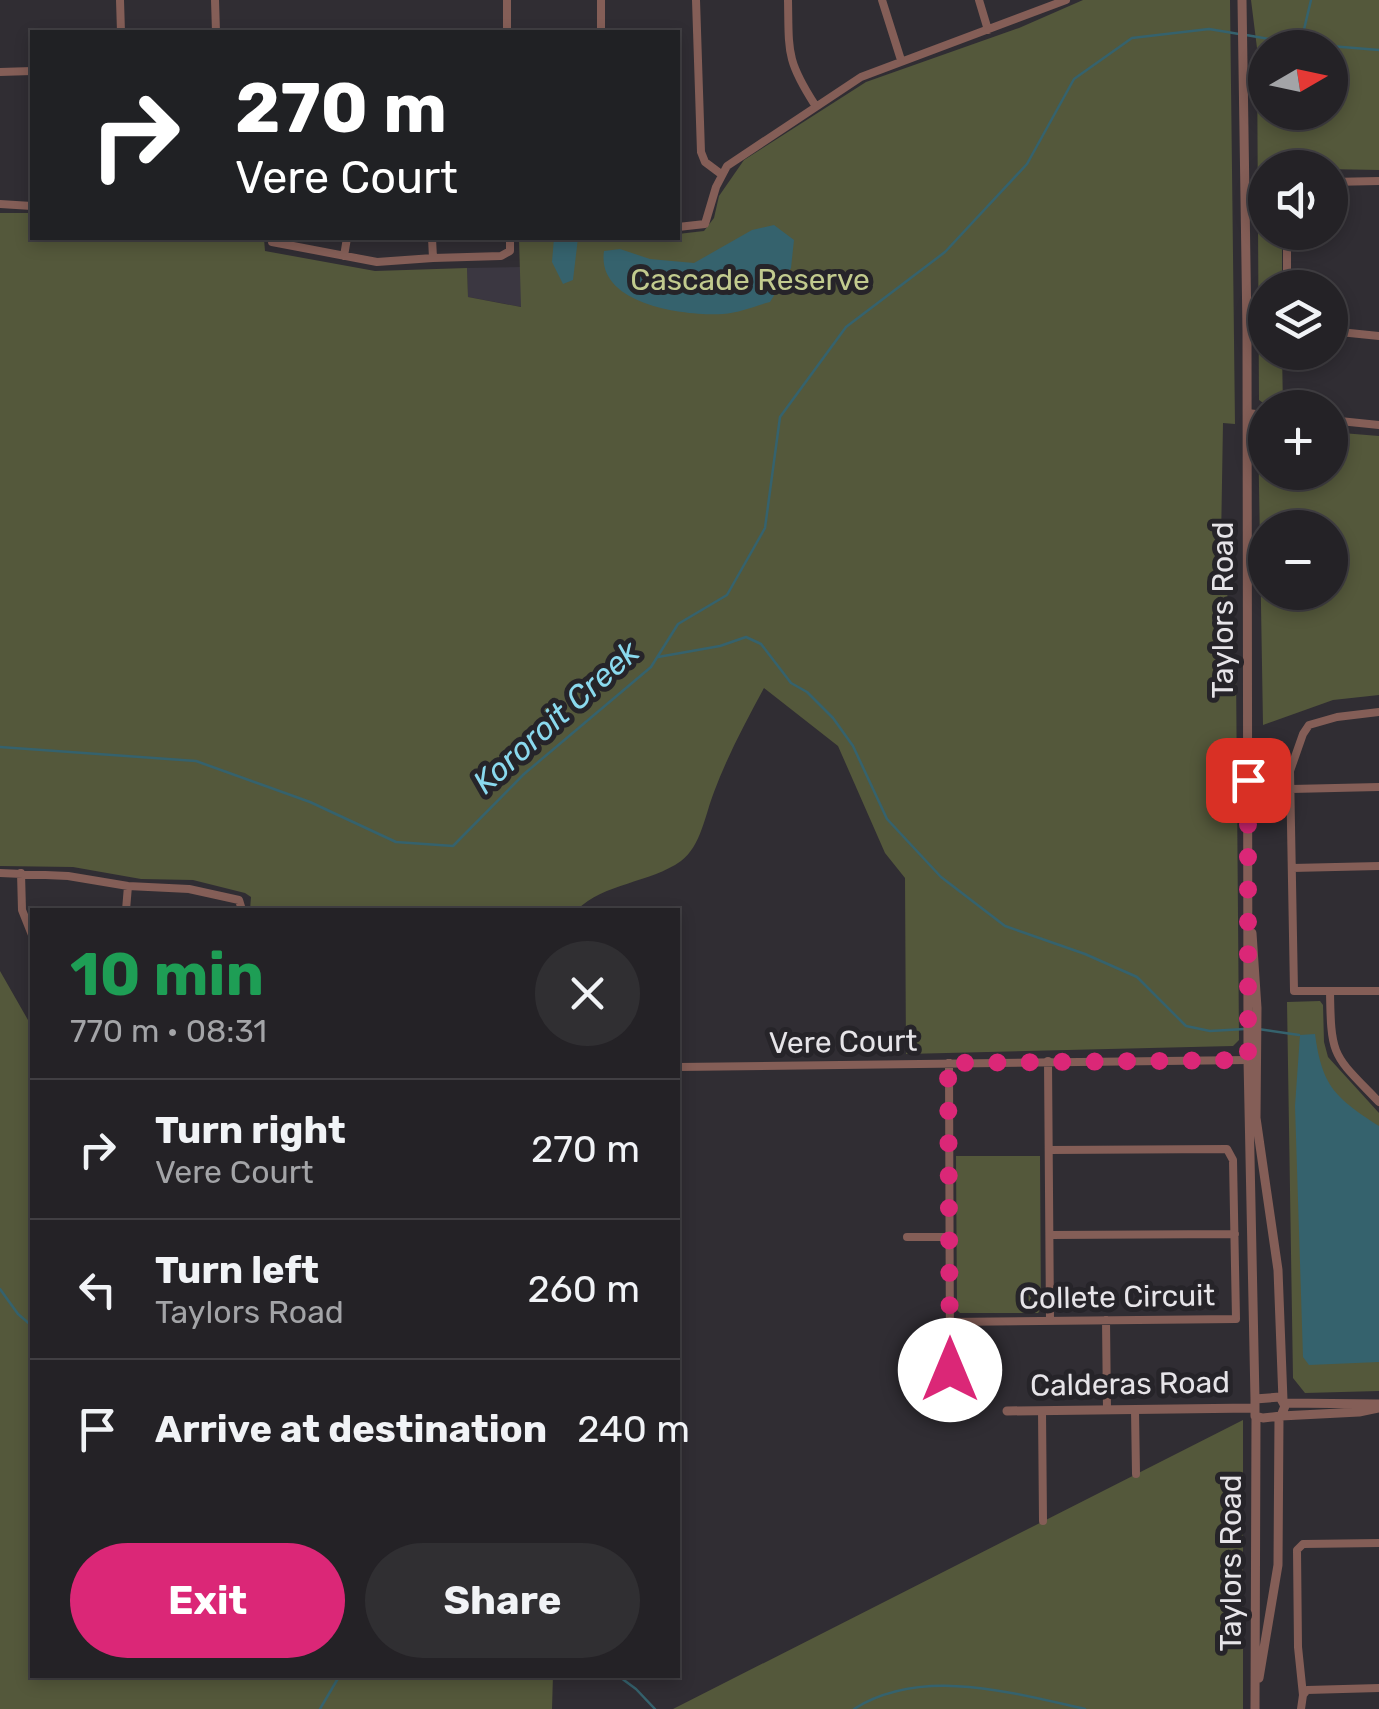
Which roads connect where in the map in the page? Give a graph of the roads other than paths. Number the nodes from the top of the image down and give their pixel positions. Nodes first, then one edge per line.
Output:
1 (120, 0) edge
2 (215, 0) edge
3 (506, 0) edge
4 (600, 0) edge
5 (696, 0) edge
6 (788, 0) edge
7 (882, 0) edge
8 (979, 0) edge
9 (1066, 0) edge
10 (1242, 0) edge
11 (121, 30) edge
12 (216, 30) edge
13 (507, 30) edge
14 (602, 30) edge
15 (988, 30) junction
16 (902, 60) junction
17 (30, 71) edge
18 (0, 72) edge
19 (815, 105) junction
20 (720, 174) junction
21 (1379, 181) edge
22 (1348, 182) edge
23 (0, 204) edge
24 (30, 206) edge
25 (680, 227) edge
26 (272, 240) edge
27 (347, 240) edge
28 (432, 240) edge
29 (510, 240) edge
30 (344, 256) junction
31 (433, 258) junction
32 (1348, 333) edge
33 (1379, 336) edge
34 (1247, 413) joint
35 (1348, 422) edge
36 (1379, 425) edge
37 (1379, 712) edge
38 (1379, 787) edge
39 (1290, 789) junction
40 (1379, 866) edge
41 (1292, 868) junction
42 (0, 873) edge
43 (20, 873) junction
44 (128, 886) junction
45 (126, 908) edge
46 (241, 908) edge
47 (1248, 926) junction
48 (30, 930) edge
49 (1330, 991) junction
50 (1379, 991) edge
51 (1248, 1060) junction
52 (1048, 1061) junction
53 (948, 1063) junction
54 (680, 1068) edge
55 (1379, 1102) edge
56 (1049, 1150) junction
57 (1236, 1234) junction
58 (1050, 1235) junction
59 (949, 1237) junction
60 (907, 1238) dead end
61 (1050, 1320) junction
62 (1106, 1320) junction
63 (950, 1322) junction
64 (950, 1370) dead end
65 (1284, 1401) junction
66 (1379, 1406) edge
67 (1255, 1408) junction
68 (1106, 1410) junction
69 (1135, 1410) junction
70 (1007, 1411) dead end
71 (1042, 1411) junction
72 (1280, 1416) junction
73 (1136, 1474) dead end
74 (1043, 1521) dead end
75 (1379, 1543) edge
76 (1379, 1688) edge
77 (1255, 1694) junction
78 (1303, 1694) junction
79 (1255, 1709) edge
80 (1301, 1709) edge

1 - 11 street
2 - 12 street
3 - 13 street
4 - 14 street
5 - 20 street
6 - 19 street
7 - 16 street
8 - 15 street
9 - 15 street
10 - 34 street, Taylors Road
15 - 16 street
16 - 19 street
17 - 18 street
19 - 20 street
20 - 25 street
21 - 22 street
23 - 24 street
26 - 30 street
27 - 30 street
28 - 31 street
29 - 31 street
30 - 31 street
32 - 33 street
34 - 47 street, Taylors Road
35 - 36 street
37 - 39 street
38 - 39 street
39 - 41 street
40 - 41 street
41 - 49 street
42 - 43 street
43 - 44 street
43 - 48 street
44 - 45 street
44 - 46 street
47 - 51 street, Taylors Road
47 - 65 street
49 - 50 street
49 - 55 street
51 - 52 street, Vere Court
51 - 67 street, Taylors Road
52 - 53 street, Vere Court
52 - 56 street
53 - 54 street, Vere Court
53 - 59 street
56 - 57 street, Collete Circuit
56 - 58 street
57 - 58 street
57 - 62 street, Collete Circuit
58 - 61 street
59 - 60 street
59 - 63 street
61 - 62 street, Collete Circuit
61 - 63 street, Collete Circuit
62 - 68 street
63 - 64 street
65 - 66 street
65 - 67 street
65 - 72 street
66 - 72 street
67 - 69 street, Calderas Road
67 - 72 street
67 - 77 street, Taylors Road
68 - 69 street, Calderas Road
68 - 71 street, Calderas Road
69 - 73 street
70 - 71 street, Calderas Road
71 - 74 street
72 - 77 street
75 - 78 street
76 - 78 street
77 - 79 street, Taylors Road
78 - 80 street

